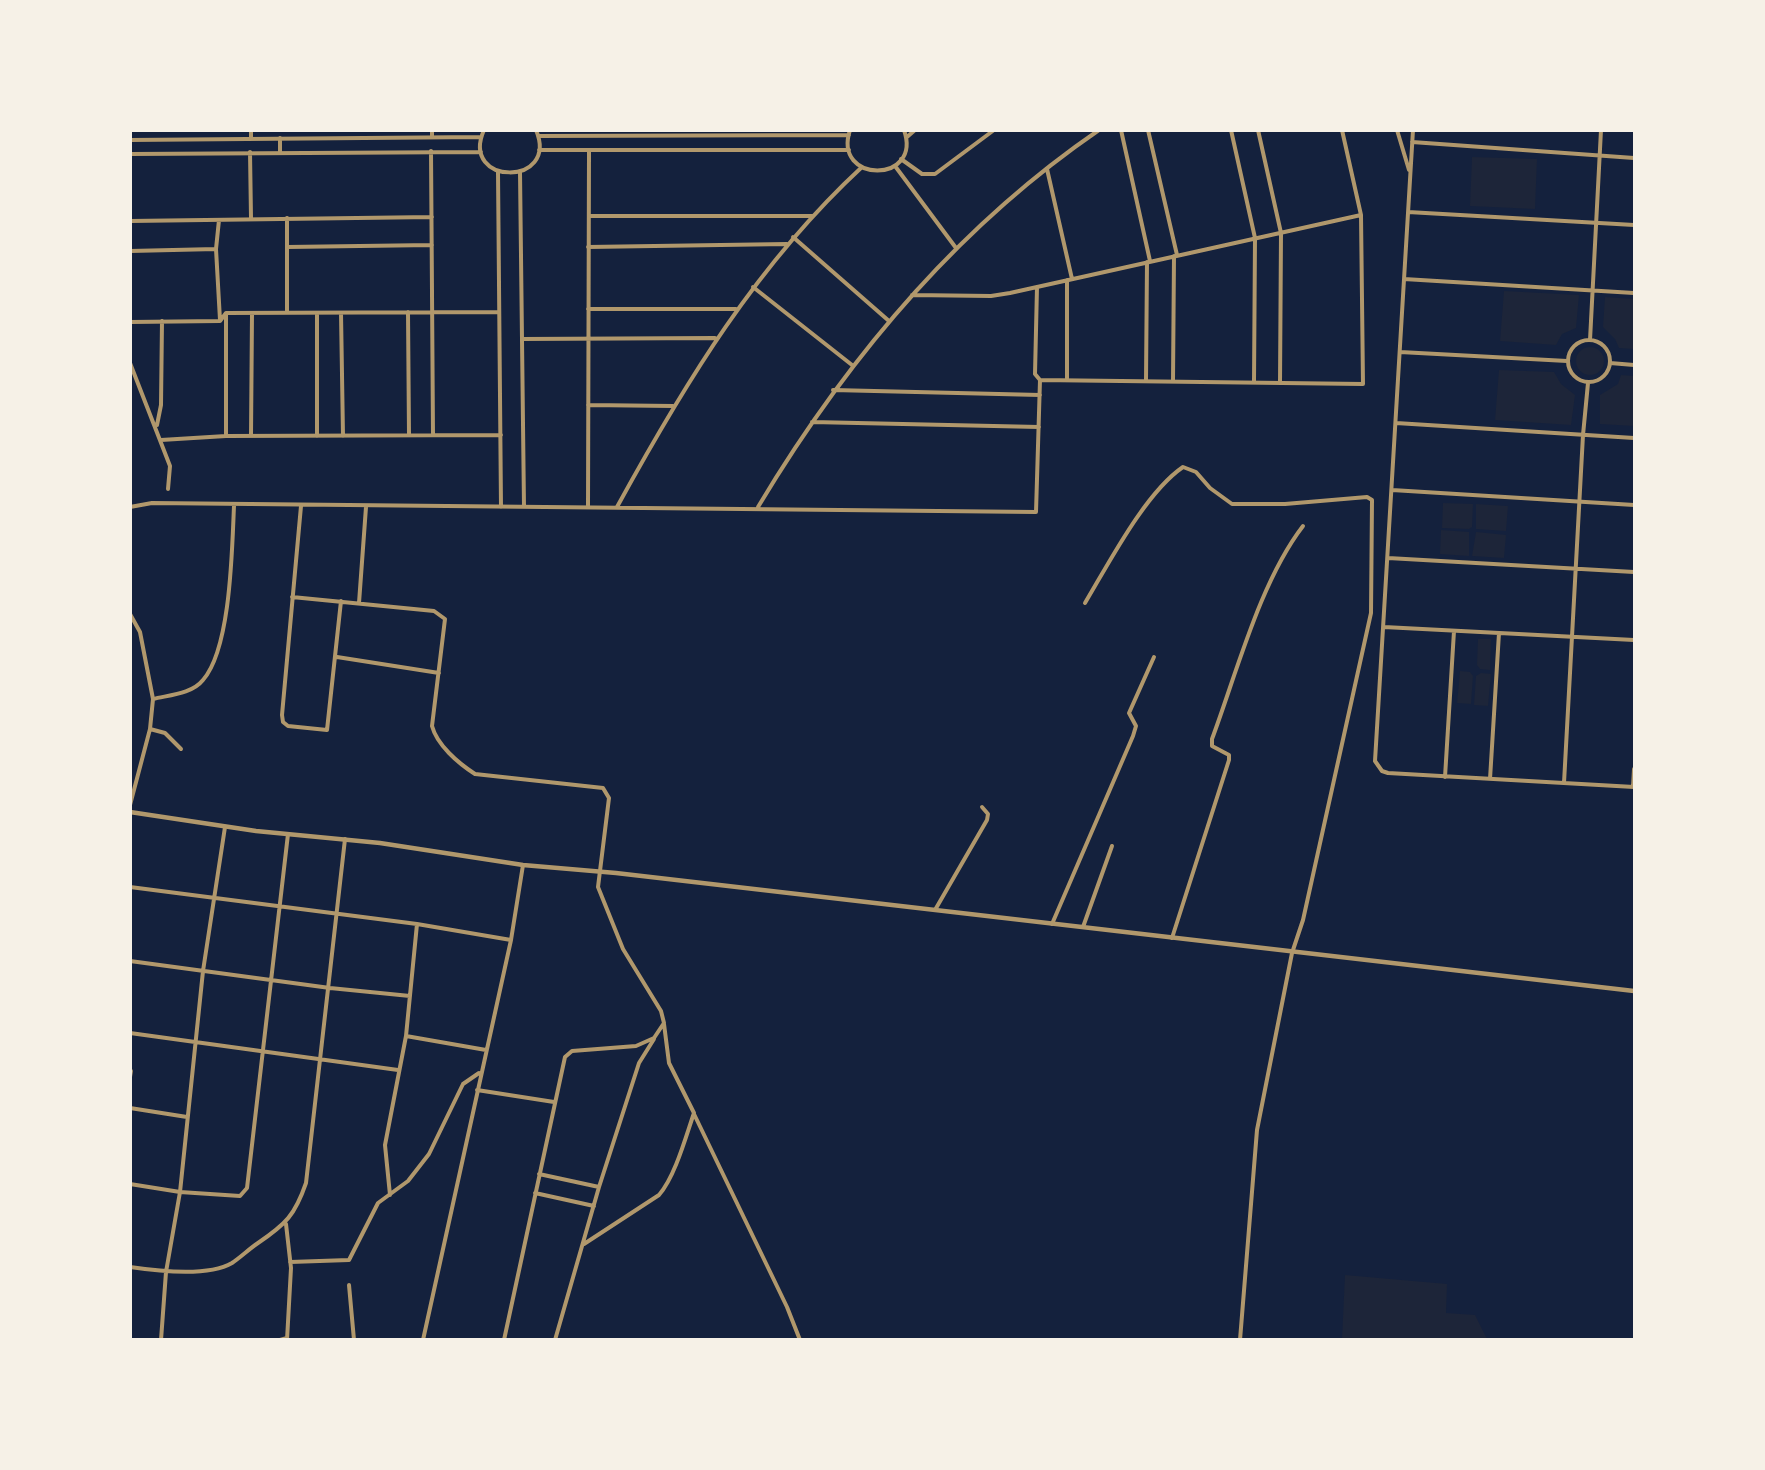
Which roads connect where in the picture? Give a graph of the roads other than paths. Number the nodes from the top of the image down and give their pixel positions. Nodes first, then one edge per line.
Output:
1 (251, 130) edge
2 (432, 130) edge
3 (484, 130) edge
4 (536, 130) edge
5 (904, 130) edge
6 (915, 130) edge
7 (994, 130) edge
8 (1099, 130) edge
9 (1121, 130) edge
10 (1148, 130) edge
11 (1231, 130) edge
12 (1258, 130) edge
13 (1342, 130) edge
14 (1397, 130) edge
15 (1413, 130) edge
16 (1601, 130) edge
17 (820, 133) edge
18 (850, 133) edge
19 (538, 136) junction
20 (432, 137) junction
21 (481, 137) junction
22 (907, 137) junction
23 (251, 138) junction
24 (280, 138) junction
25 (130, 140) edge
26 (1412, 142) junction
27 (538, 150) junction
28 (849, 150) junction
29 (431, 151) junction
30 (589, 151) junction
31 (250, 152) junction
32 (280, 152) junction
33 (481, 152) junction
34 (130, 154) edge
35 (1600, 156) junction
36 (1635, 158) edge
37 (901, 159) junction
38 (895, 166) junction
39 (862, 167) junction
40 (1047, 169) junction
41 (498, 172) junction
42 (520, 172) junction
43 (1409, 180) junction
44 (1408, 212) junction
45 (1361, 215) junction
46 (589, 216) junction
47 (813, 216) junction
48 (432, 217) junction
49 (251, 218) junction
50 (287, 218) junction
51 (219, 219) junction
52 (130, 220) edge
53 (1596, 223) junction
54 (1635, 225) edge
55 (1281, 233) junction
56 (793, 237) junction
57 (1255, 238) junction
58 (787, 244) junction
59 (432, 245) junction
60 (287, 247) junction
61 (588, 247) junction
62 (956, 248) junction
63 (216, 249) junction
64 (130, 251) edge
65 (1175, 256) junction
66 (1149, 262) junction
67 (1072, 279) junction
68 (1404, 279) junction
69 (1067, 280) junction
70 (753, 287) junction
71 (1037, 287) junction
72 (1592, 290) junction
73 (1635, 293) edge
74 (912, 295) junction
75 (588, 309) junction
76 (736, 309) junction
77 (408, 312) junction
78 (432, 312) junction
79 (500, 312) junction
80 (226, 313) junction
81 (252, 313) junction
82 (287, 313) junction
83 (317, 313) junction
84 (342, 313) junction
85 (162, 321) junction
86 (220, 321) junction
87 (889, 321) junction
88 (130, 322) edge
89 (716, 338) junction
90 (522, 339) junction
91 (588, 339) junction
92 (1590, 340) junction
93 (1400, 352) junction
94 (1567, 361) junction
95 (130, 363) edge
96 (1610, 363) junction
97 (852, 365) junction
98 (1635, 365) edge
99 (1040, 380) junction
100 (1067, 380) junction
101 (1146, 381) junction
102 (1173, 381) junction
103 (1254, 382) junction
104 (1280, 383) junction
105 (1588, 383) junction
106 (833, 390) junction
107 (1040, 395) junction
108 (588, 405) junction
109 (673, 405) junction
110 (812, 422) junction
111 (1395, 423) junction
112 (157, 427) junction
113 (1039, 427) junction
114 (409, 435) junction
115 (434, 435) junction
116 (501, 435) junction
117 (1583, 435) junction
118 (226, 436) junction
119 (251, 436) junction
120 (317, 436) junction
121 (343, 436) junction
122 (1635, 438) edge
123 (161, 440) junction
124 (168, 489) dead end
125 (1392, 490) junction
126 (1579, 502) junction
127 (1635, 505) edge
128 (234, 506) junction
129 (301, 506) junction
130 (130, 507) edge
131 (366, 507) junction
132 (501, 507) junction
133 (524, 507) junction
134 (588, 507) junction
135 (617, 507) junction
136 (758, 507) junction
137 (1303, 526) dead end
138 (1388, 558) junction
139 (1576, 570) junction
140 (1635, 572) edge
141 (292, 597) junction
142 (341, 601) junction
143 (359, 603) junction
144 (1084, 603) dead end
145 (130, 614) edge
146 (1384, 627) junction
147 (1454, 631) junction
148 (1499, 633) junction
149 (1572, 637) junction
150 (1635, 640) edge
151 (337, 657) junction
152 (1155, 657) dead end
153 (440, 673) junction
154 (153, 699) junction
155 (150, 729) junction
156 (181, 749) dead end
157 (1635, 769) edge
158 (1445, 777) junction
159 (1490, 779) junction
160 (1564, 783) junction
161 (1634, 787) edge
162 (130, 805) edge
163 (982, 807) dead end
164 (130, 812) edge
165 (225, 826) junction
166 (288, 834) junction
167 (345, 839) junction
168 (1112, 846) dead end
169 (523, 865) junction
170 (599, 871) junction
171 (130, 886) edge
172 (215, 899) junction
173 (280, 907) junction
174 (934, 911) junction
175 (339, 914) junction
176 (417, 924) junction
177 (1052, 925) junction
178 (1083, 928) junction
179 (1172, 939) junction
180 (511, 940) junction
181 (1292, 953) junction
182 (130, 961) edge
183 (203, 971) junction
184 (271, 979) junction
185 (330, 988) junction
186 (1635, 991) edge
187 (410, 996) junction
188 (663, 1023) junction
189 (130, 1033) edge
190 (406, 1036) junction
191 (654, 1038) junction
192 (195, 1043) junction
193 (263, 1050) junction
194 (486, 1050) junction
195 (321, 1058) junction
196 (398, 1070) junction
197 (131, 1071) edge
198 (480, 1073) junction
199 (130, 1077) edge
200 (477, 1090) junction
201 (555, 1102) junction
202 (130, 1108) edge
203 (694, 1113) junction
204 (187, 1117) junction
205 (540, 1174) junction
206 (130, 1184) edge
207 (599, 1187) junction
208 (180, 1192) junction
209 (535, 1193) junction
210 (390, 1195) junction
211 (594, 1206) junction
212 (286, 1224) junction
213 (583, 1245) junction
214 (290, 1262) junction
215 (130, 1267) edge
216 (166, 1272) junction
217 (349, 1285) dead end
218 (287, 1339) edge
219 (161, 1340) edge
220 (280, 1340) edge
221 (354, 1340) edge
222 (423, 1340) edge
223 (504, 1340) edge
224 (555, 1340) edge
225 (800, 1340) edge
226 (1240, 1340) edge

1 - 23 street
2 - 20 street
3 - 21 street
4 - 19 street
5 - 22 street
6 - 22 street
7 - 37 street
8 - 40 street
9 - 66 street
10 - 65 street
11 - 57 street
12 - 55 street
13 - 45 street
14 - 43 street
15 - 26 street
16 - 35 street
17 - 18 street
17 - 19 street
18 - 28 street
19 - 27 street
20 - 21 street
20 - 24 street
21 - 33 street
22 - 37 street
23 - 24 street
23 - 25 street
24 - 32 street
26 - 35 street
26 - 43 street
27 - 30 street
27 - 42 street
28 - 30 street
28 - 39 street
29 - 32 street
29 - 33 street
29 - 48 street
30 - 46 street
31 - 32 street
31 - 34 street
31 - 49 street
33 - 41 street
35 - 36 street
35 - 53 street
37 - 38 street
38 - 39 street
38 - 62 street
39 - 47 street
40 - 62 street
40 - 67 street
41 - 42 street
41 - 79 street
42 - 90 street
43 - 44 street
44 - 53 street
44 - 68 street
45 - 55 street
45 - 104 street
46 - 47 street
46 - 61 street
47 - 56 street
48 - 50 street
48 - 59 street
49 - 50 street
49 - 51 street
50 - 60 street
51 - 52 street
51 - 63 street
53 - 54 street
53 - 72 street
55 - 57 street
55 - 104 street
56 - 58 street
56 - 87 street
57 - 65 street
57 - 103 street
58 - 61 street
58 - 70 street
59 - 60 street
59 - 78 street
60 - 82 street
61 - 75 street
62 - 74 street
63 - 64 street
63 - 86 street
65 - 66 street
65 - 102 street
66 - 67 street
66 - 101 street
67 - 69 street
68 - 72 street
68 - 93 street
69 - 71 street
69 - 100 street
70 - 76 street
70 - 97 street
71 - 74 street
71 - 99 street
72 - 73 street
72 - 92 street
74 - 87 street
75 - 76 street
75 - 91 street
76 - 89 street
77 - 78 street
77 - 84 street
77 - 114 street
78 - 79 street
78 - 115 street
79 - 116 street
80 - 81 street
80 - 86 street
80 - 118 street
81 - 82 street
81 - 119 street
82 - 83 street
83 - 84 street
83 - 120 street
84 - 121 street
85 - 86 street
85 - 88 street
85 - 112 street
87 - 97 street
89 - 91 street
89 - 109 street
90 - 91 street
90 - 133 street
91 - 108 street
92 - 94 street
92 - 96 street
93 - 94 street
93 - 111 street
94 - 105 street
95 - 112 street
96 - 98 street
96 - 105 street
97 - 106 street
99 - 100 street
99 - 107 street
100 - 101 street
101 - 102 street
102 - 103 street
103 - 104 street
105 - 117 street
106 - 107 street
106 - 110 street
107 - 113 street
108 - 109 street
108 - 134 street
109 - 135 street
110 - 113 street
110 - 136 street
111 - 117 street
111 - 125 street
112 - 123 street
113 - 136 street
114 - 115 street
114 - 121 street
115 - 116 street
116 - 132 street
117 - 122 street
117 - 126 street
118 - 119 street
118 - 123 street
119 - 120 street
120 - 121 street
123 - 124 street
125 - 126 street
125 - 138 street
126 - 127 street
126 - 139 street
128 - 129 street
128 - 130 street
128 - 154 street
129 - 131 street
129 - 141 street
131 - 132 street
131 - 143 street
132 - 133 street
133 - 134 street
134 - 135 street
135 - 136 street
137 - 179 street
138 - 139 street
138 - 146 street
139 - 140 street
139 - 149 street
141 - 142 street
141 - 151 street
142 - 143 street
142 - 151 street
143 - 153 street
144 - 181 street
145 - 154 street
146 - 147 street
146 - 158 street
147 - 148 street
147 - 158 street
148 - 149 street
148 - 159 street
149 - 150 street
149 - 160 street
151 - 153 street
152 - 177 street
153 - 170 street
154 - 155 street
155 - 156 street
155 - 162 street
157 - 161 street
158 - 159 street
159 - 160 street
160 - 161 street
163 - 174 street
164 - 165 street
165 - 166 street
165 - 172 street
166 - 167 street
166 - 173 street
167 - 169 street
167 - 175 street
168 - 178 street
169 - 170 street
169 - 180 street
170 - 174 street
170 - 188 street
171 - 172 street
172 - 173 street
172 - 183 street
173 - 175 street
173 - 184 street
174 - 177 street
175 - 176 street
175 - 185 street
176 - 180 street
176 - 187 street
177 - 178 street
178 - 179 street
179 - 181 street
180 - 194 street
181 - 186 street
181 - 226 street
182 - 183 street
183 - 184 street
183 - 192 street
184 - 185 street
184 - 193 street
185 - 187 street
185 - 195 street
187 - 190 street
188 - 191 street
188 - 203 street
189 - 192 street
190 - 194 street
190 - 196 street
191 - 201 street
191 - 207 street
192 - 193 street
192 - 204 street
193 - 195 street
193 - 208 street
194 - 198 street
195 - 196 street
195 - 212 street
196 - 210 street
197 - 199 street
198 - 200 street
198 - 210 street
200 - 201 street
200 - 222 street
201 - 205 street
202 - 204 street
203 - 213 street
203 - 225 street
204 - 208 street
205 - 207 street
205 - 209 street
206 - 208 street
207 - 211 street
208 - 216 street
209 - 211 street
209 - 223 street
210 - 214 street
211 - 213 street
212 - 214 street
212 - 216 street
213 - 224 street
214 - 218 street
215 - 216 street
216 - 219 street
217 - 221 street
218 - 220 street

